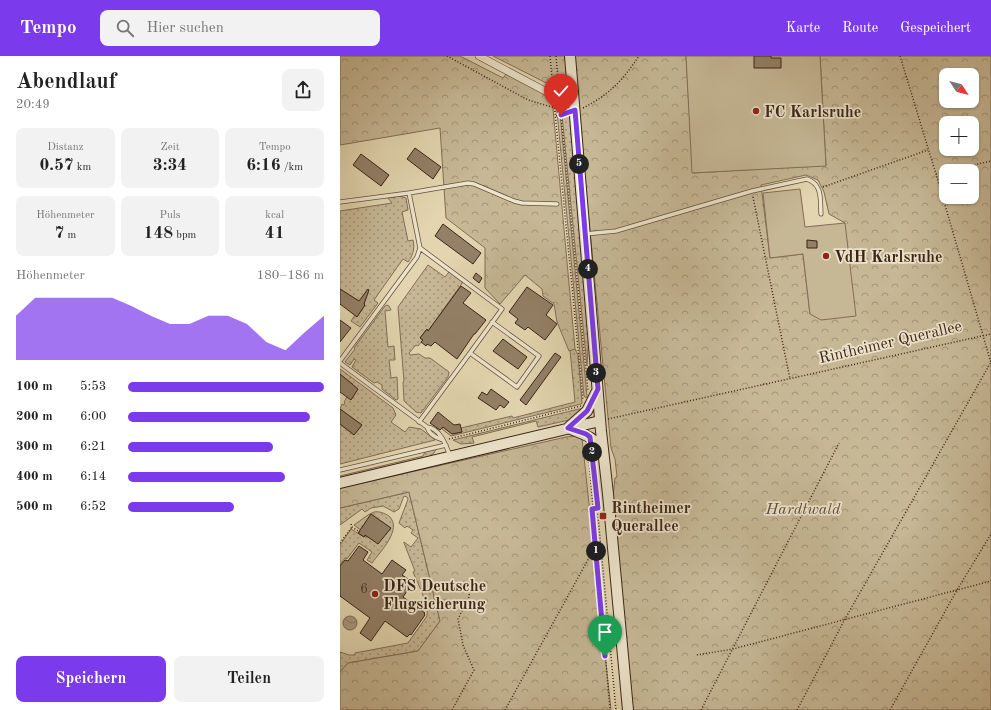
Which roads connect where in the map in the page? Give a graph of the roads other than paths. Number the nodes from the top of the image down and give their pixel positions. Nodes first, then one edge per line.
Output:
1 (479, 56) edge
2 (570, 56) edge
3 (574, 106) junction
4 (409, 193) junction
5 (340, 202) edge
6 (557, 204) dead end
7 (821, 214) dead end
8 (585, 234) junction
9 (420, 248) junction
10 (492, 322) junction
11 (470, 352) junction
12 (340, 362) edge
13 (598, 389) junction
14 (604, 420) junction
15 (419, 422) junction
16 (568, 428) junction
17 (446, 445) junction
18 (603, 450) junction
19 (450, 457) junction
20 (340, 470) edge
21 (340, 483) edge
22 (628, 710) edge

1 - 3 street
2 - 3 main road
3 - 8 main road
4 - 5 lane
4 - 6 lane
4 - 9 lane
7 - 8 lane
8 - 13 main road
9 - 10 lane
9 - 12 lane
10 - 11 lane
10 - 11 lane
11 - 15 lane
12 - 15 lane
13 - 14 main road
13 - 16 main road
14 - 16 main road
14 - 18 main road
15 - 17 lane
16 - 18 main road
16 - 19 main road
17 - 19 lane
17 - 20 lane
18 - 22 main road
19 - 21 main road

